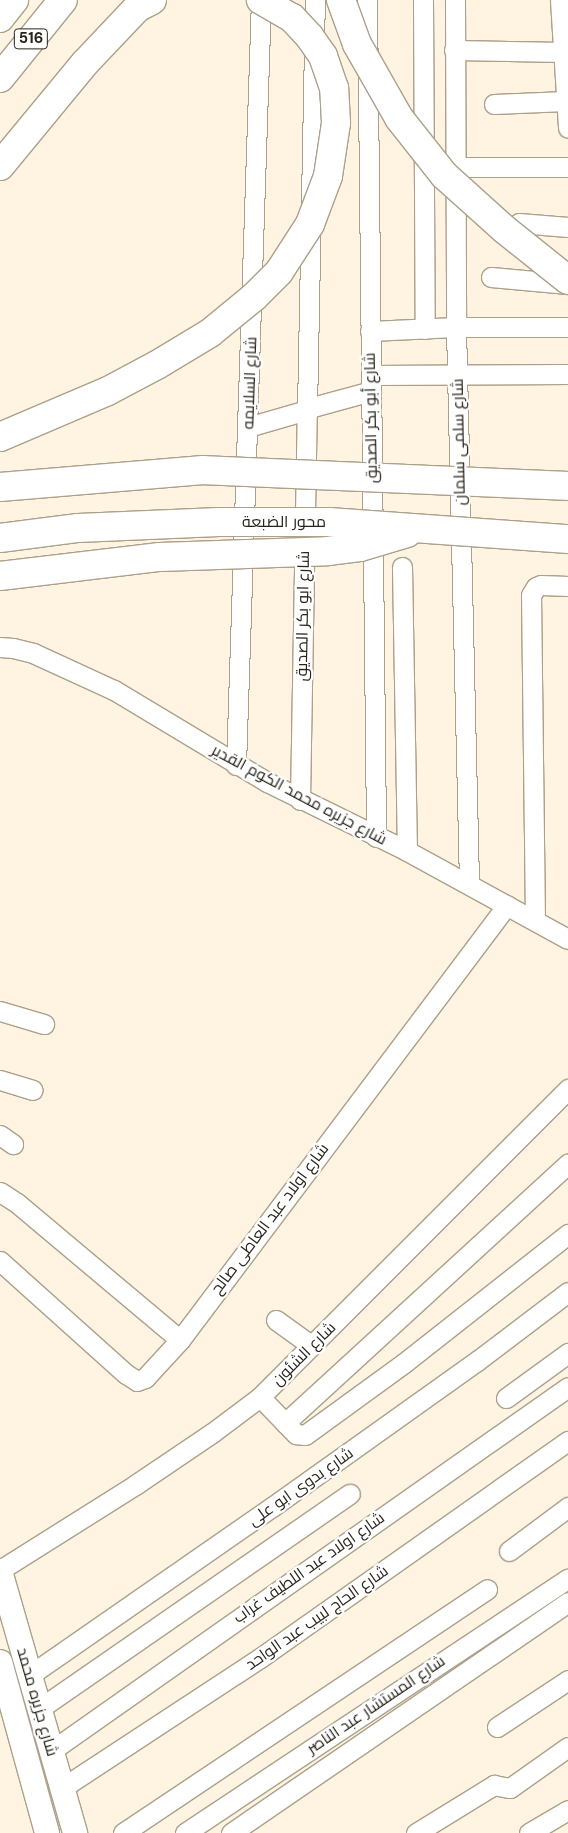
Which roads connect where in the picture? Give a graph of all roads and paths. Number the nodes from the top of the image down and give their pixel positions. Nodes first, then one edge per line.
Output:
1 (14, 0) edge
2 (63, 0) edge
3 (152, 0) edge
4 (261, 0) edge
5 (315, 0) edge
6 (341, 0) edge
7 (367, 0) edge
8 (424, 0) edge
9 (455, 0) edge
10 (560, 0) edge
11 (0, 18) edge
12 (454, 50) junction
13 (563, 52) junction
14 (0, 78) edge
15 (566, 101) junction
16 (494, 104) dead end
17 (568, 128) edge
18 (0, 166) edge
19 (455, 167) junction
20 (568, 167) edge
21 (520, 224) dead end
22 (568, 227) edge
23 (491, 277) dead end
24 (568, 280) edge
25 (568, 284) edge
26 (456, 327) junction
27 (568, 328) edge
28 (426, 329) junction
29 (370, 331) junction
30 (568, 374) edge
31 (457, 375) junction
32 (371, 383) junction
33 (308, 410) junction
34 (248, 427) junction
35 (0, 437) edge
36 (568, 486) edge
37 (0, 487) edge
38 (421, 528) junction
39 (0, 538) edge
40 (568, 539) edge
41 (402, 567) dead end
42 (0, 576) edge
43 (568, 586) edge
44 (0, 647) edge
45 (236, 765) junction
46 (300, 800) junction
47 (376, 837) junction
48 (407, 851) junction
49 (469, 884) junction
50 (507, 905) junction
51 (535, 921) junction
52 (568, 939) edge
53 (0, 1010) edge
54 (44, 1024) dead end
55 (0, 1080) edge
56 (568, 1089) edge
57 (33, 1090) dead end
58 (568, 1164) edge
59 (0, 1192) edge
60 (568, 1234) edge
61 (0, 1261) edge
62 (568, 1292) edge
63 (276, 1320) dead end
64 (180, 1340) junction
65 (312, 1346) junction
66 (568, 1352) edge
67 (568, 1387) edge
68 (260, 1397) junction
69 (506, 1398) dead end
70 (285, 1423) junction
71 (568, 1441) edge
72 (350, 1494) dead end
73 (568, 1507) edge
74 (509, 1551) dead end
75 (0, 1570) edge
76 (568, 1579) edge
77 (486, 1589) dead end
78 (568, 1602) edge
79 (0, 1664) edge
80 (30, 1675) junction
81 (568, 1680) edge
82 (40, 1710) junction
83 (497, 1727) dead end
84 (568, 1747) edge
85 (51, 1751) junction
86 (62, 1788) junction
87 (568, 1810) edge
88 (47, 1833) edge
89 (75, 1833) edge
90 (123, 1833) edge
91 (185, 1833) edge
92 (231, 1833) edge
93 (416, 1833) edge
94 (529, 1833) edge

1 - 11 highway, 516
2 - 14 highway, 516
3 - 18 highway
4 - 34 street, شارع السلايمه
4 - 35 highway, bridge
5 - 33 street, شارع ابو بكر الصديق
6 - 24 highway, bridge
7 - 29 street, شارع أبو بكر الصديق
8 - 28 street
9 - 12 street, شارع سلمى سلمان
10 - 13 street
12 - 13 street
12 - 19 street, شارع سلمى سلمان
13 - 15 street
15 - 16 street
15 - 17 street
19 - 20 street
19 - 26 street, شارع سلمى سلمان
21 - 22 street
23 - 25 street
26 - 27 street
26 - 28 street
26 - 31 street, شارع سلمى سلمان
28 - 29 street
29 - 32 street, شارع أبو بكر الصديق
30 - 31 street
31 - 32 street
31 - 49 street, شارع سلمى سلمان
32 - 33 street
32 - 47 street, شارع أبو بكر الصديق
33 - 34 street
33 - 46 street, شارع ابو بكر الصديق
34 - 45 street, شارع السلايمه
36 - 37 highway, bridge
38 - 39 highway, محور الضبعة, bridge
38 - 40 highway, محور الضبعة, bridge
38 - 42 highway, bridge
41 - 48 street
43 - 51 street
44 - 45 street, شارع جزيره محمد الكوم القدير
45 - 46 street, شارع جزيره محمد الكوم القدير
46 - 47 street, شارع جزيره محمد الكوم القدير
47 - 48 street, شارع جزيره محمد الكوم القدير
48 - 49 street, شارع جزيره محمد الكوم القدير
49 - 50 street, شارع جزيره محمد الكوم القدير
50 - 51 street, شارع جزيره محمد الكوم القدير
50 - 64 street, شارع اولاد عبد العاطى صالح
51 - 52 street, شارع جزيره محمد الكوم القدير
53 - 54 street
55 - 57 street
56 - 65 street, شارع الشئون
58 - 70 street
59 - 64 street
60 - 70 street
61 - 64 street, شارع اولاد عبد العاطى صالح
62 - 80 street, شارع بدوى ابو على
63 - 65 street
65 - 68 street, شارع الشئون
66 - 69 street
67 - 85 street, شارع اولاد عبد اللطيف غراب
68 - 70 street
68 - 75 street, شارع الشئون
71 - 86 street, شارع الحاج لبيب عبد الواحد
72 - 82 street, شارع بدوى ابو على
73 - 74 street
75 - 80 main road, شارع جزيره محمد
76 - 91 street, شارع المستشار عبد الناصر
77 - 90 street
78 - 92 street
79 - 88 main road, شارع جزيره محمد
80 - 82 main road, شارع جزيره محمد
81 - 83 street
82 - 85 main road, شارع جزيره محمد
84 - 93 street
85 - 86 main road, شارع جزيره محمد
86 - 89 main road, شارع جزيره محمد
87 - 94 street

